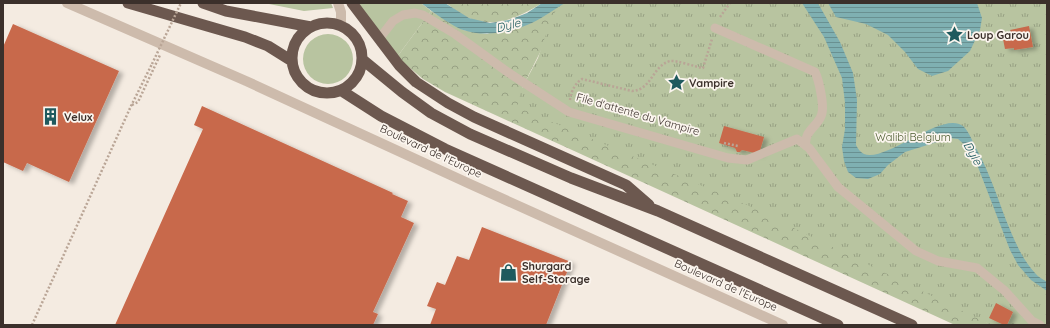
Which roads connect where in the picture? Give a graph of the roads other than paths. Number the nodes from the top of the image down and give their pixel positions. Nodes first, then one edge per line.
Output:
1 (67, 3) edge
2 (128, 3) edge
3 (203, 3) edge
4 (338, 3) edge
5 (352, 3) edge
6 (341, 25) junction
7 (311, 27) junction
8 (715, 28) dead end
9 (379, 39) junction
10 (363, 60) junction
11 (292, 61) junction
12 (342, 91) junction
13 (806, 146) junction
14 (658, 212) junction
15 (783, 325) edge
16 (838, 325) edge
17 (912, 325) edge
18 (1040, 325) edge

1 - 15 street, Boulevard de l'Europe
2 - 11 highway
3 - 7 highway
4 - 6 street
5 - 9 highway
6 - 7 highway
6 - 10 highway
7 - 11 highway
8 - 13 lane
9 - 13 lane
9 - 14 highway
10 - 12 highway
10 - 14 highway
11 - 12 highway
12 - 16 highway, Boulevard de l'Europe
13 - 18 lane
14 - 17 highway

